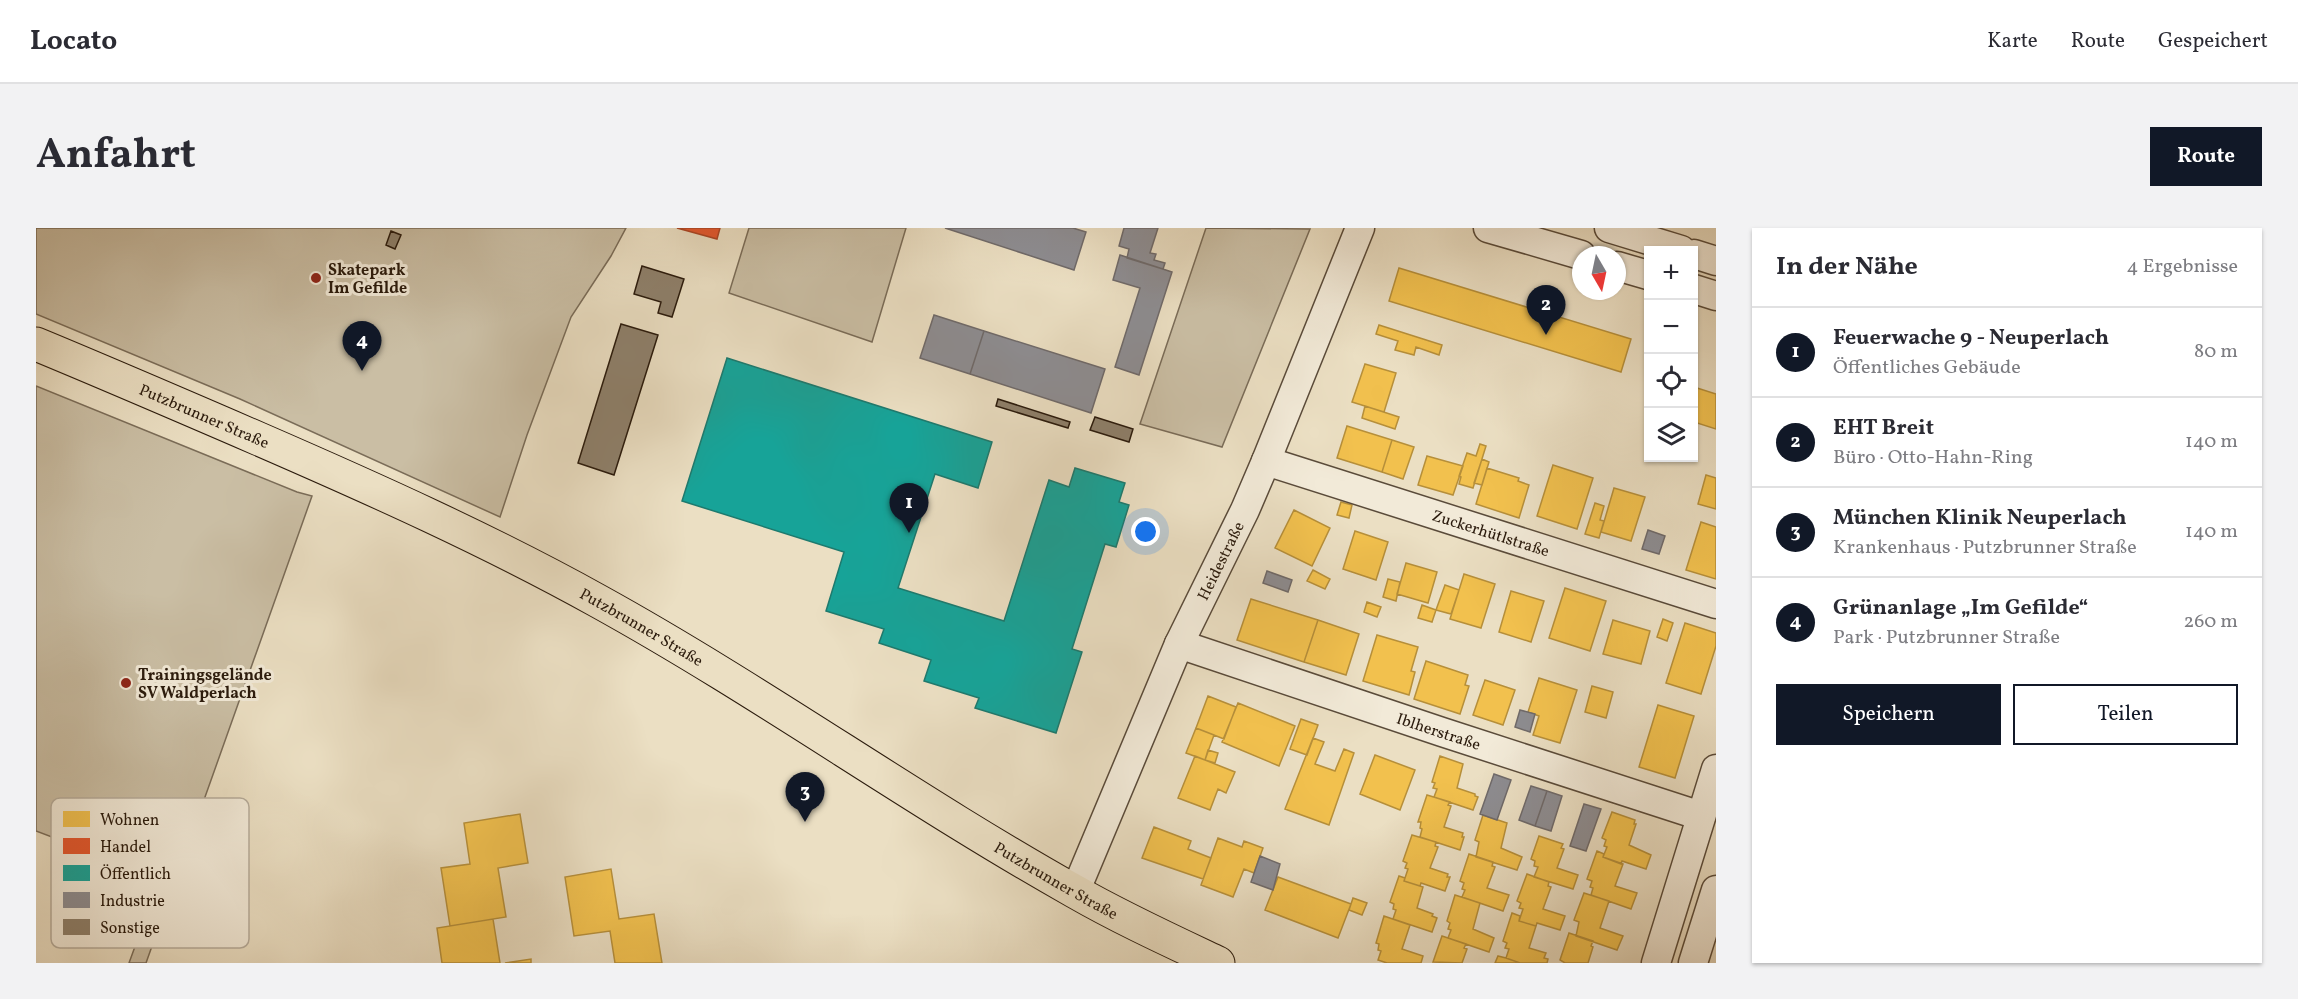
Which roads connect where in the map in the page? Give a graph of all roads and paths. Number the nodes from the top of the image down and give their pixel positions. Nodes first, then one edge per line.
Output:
1 (1360, 228) edge
2 (1488, 228) edge
3 (1609, 228) edge
4 (1668, 246) edge
5 (1572, 252) edge
6 (1698, 255) edge
7 (1716, 261) edge
8 (1626, 269) edge
9 (1644, 274) edge
10 (1698, 290) edge
11 (1716, 296) edge
12 (36, 344) edge
13 (1266, 461) junction
14 (1716, 604) edge
15 (1179, 644) junction
16 (1716, 769) edge
17 (1701, 816) junction
18 (1716, 890) edge
19 (1075, 892) junction
20 (1218, 963) edge
21 (1656, 963) edge
22 (1693, 963) edge

1 - 13 street, Heidestraße
2 - 5 street
3 - 4 street
6 - 7 street
8 - 9 street
10 - 11 street
12 - 19 main road, Putzbrunner Straße
13 - 14 street, Zuckerhütlstraße
13 - 15 street, Heidestraße
15 - 17 street, Iblherstraße
15 - 19 street, Heidestraße
16 - 17 street
17 - 21 street
18 - 22 street
19 - 20 main road, Putzbrunner Straße

